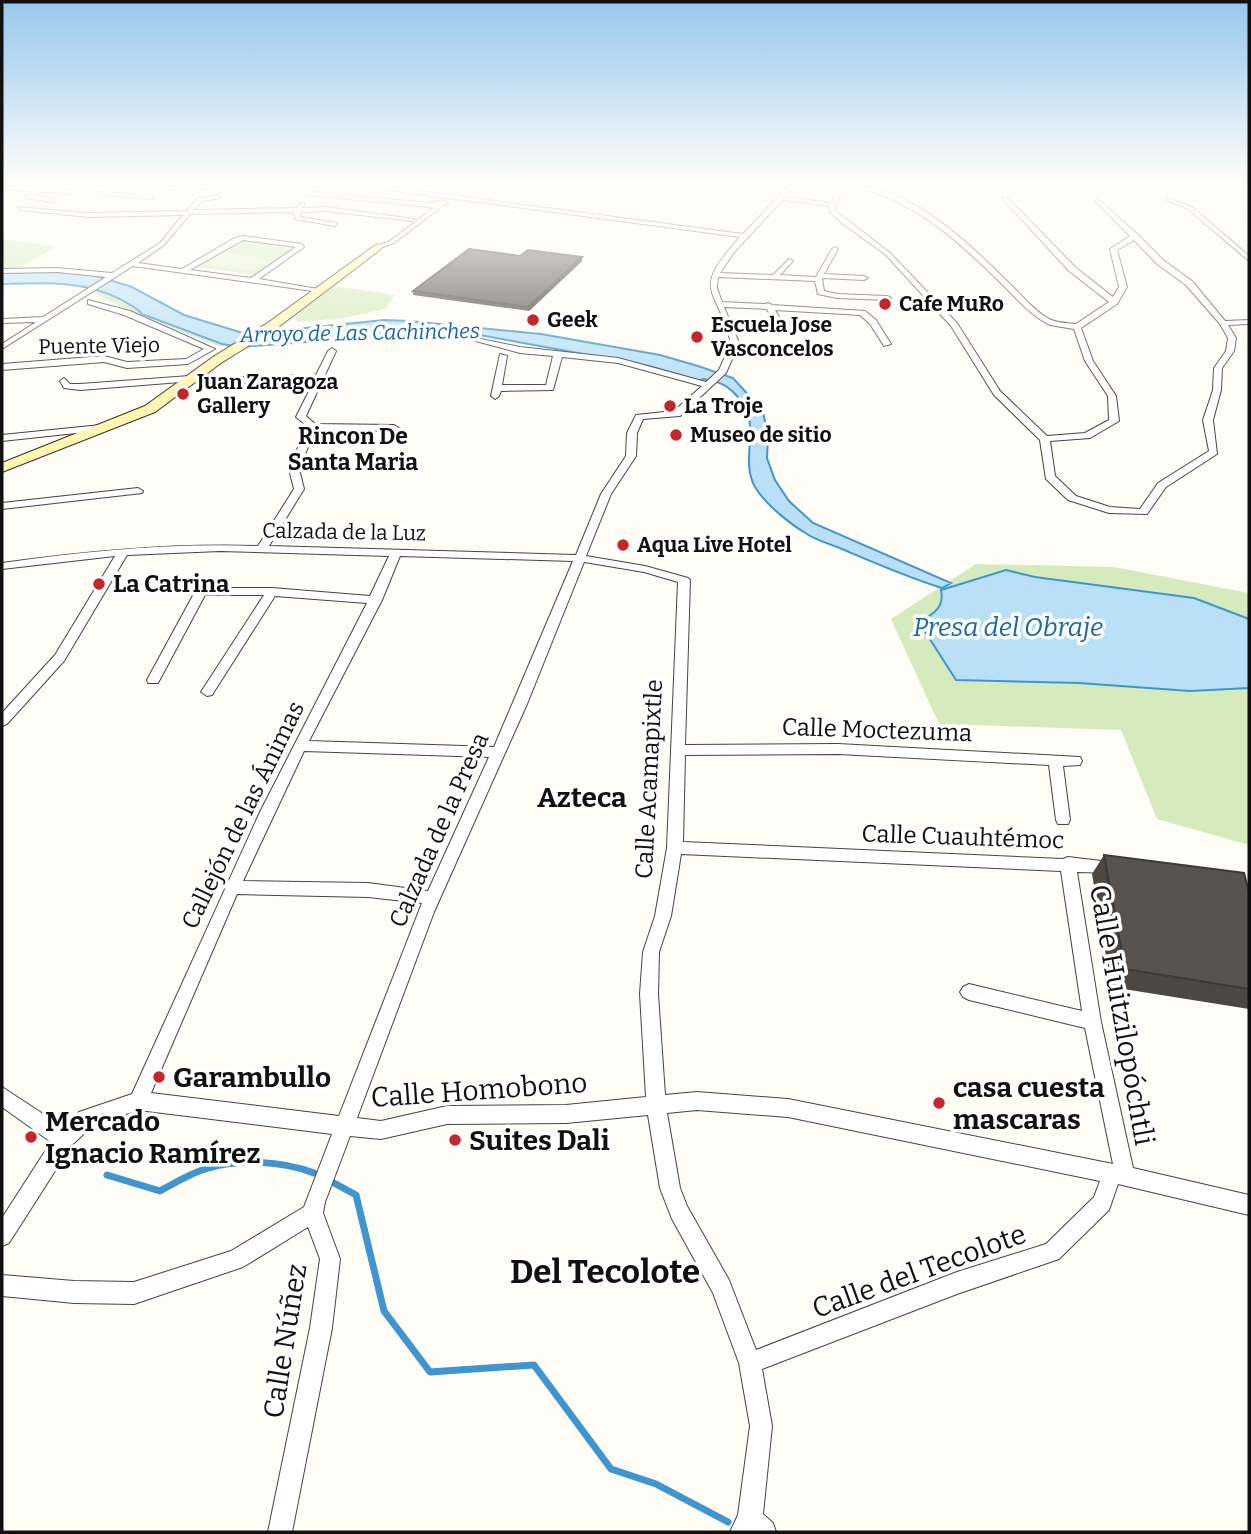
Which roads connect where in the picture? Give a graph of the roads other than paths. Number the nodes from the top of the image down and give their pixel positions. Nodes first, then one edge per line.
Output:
1 (144, 255) edge
2 (210, 255) edge
3 (290, 255) edge
4 (367, 255) edge
5 (730, 255) edge
6 (832, 255) edge
7 (889, 255) edge
8 (976, 255) edge
9 (1058, 255) edge
10 (1115, 255) edge
11 (1153, 255) edge
12 (789, 261) dead end
13 (136, 262) junction
14 (186, 269) junction
15 (2, 271) edge
16 (714, 275) junction
17 (111, 277) junction
18 (775, 277) junction
19 (256, 278) junction
20 (818, 278) junction
21 (864, 278) dead end
22 (323, 288) junction
23 (887, 298) dead end
24 (91, 302) dead end
25 (1114, 302) junction
26 (721, 304) junction
27 (768, 305) junction
28 (44, 318) junction
29 (2, 321) edge
30 (1249, 322) edge
31 (1223, 323) junction
32 (1077, 327) junction
33 (828, 329) dead end
34 (476, 340) dead end
35 (887, 344) dead end
36 (2, 347) edge
37 (332, 351) dead end
38 (558, 355) junction
39 (196, 356) junction
40 (503, 356) dead end
41 (217, 360) junction
42 (2, 367) edge
43 (190, 379) junction
44 (318, 379) junction
45 (242, 380) dead end
46 (64, 381) dead end
47 (708, 384) junction
48 (101, 428) junction
49 (311, 428) junction
50 (394, 428) dead end
51 (2, 438) edge
52 (1045, 439) junction
53 (2, 468) edge
54 (138, 491) dead end
55 (2, 506) edge
56 (261, 550) junction
57 (123, 552) junction
58 (396, 552) junction
59 (579, 558) junction
60 (2, 566) edge
61 (684, 580) joint
62 (272, 592) junction
63 (376, 600) junction
64 (153, 680) dead end
65 (207, 692) dead end
66 (2, 721) edge
67 (300, 746) junction
68 (678, 750) junction
69 (498, 752) junction
70 (1055, 761) junction
71 (1075, 761) dead end
72 (1063, 820) dead end
73 (675, 848) junction
74 (1068, 863) junction
75 (1133, 869) edge
76 (232, 887) junction
77 (432, 898) junction
78 (970, 992) dead end
79 (1093, 1021) junction
80 (2, 1096) edge
81 (138, 1101) junction
82 (656, 1101) junction
83 (346, 1124) junction
84 (64, 1139) junction
85 (1119, 1175) junction
86 (1249, 1205) edge
87 (313, 1213) junction
88 (2, 1236) edge
89 (2, 1285) edge
90 (750, 1363) junction
91 (752, 1528) edge
92 (280, 1532) edge

1 - 13 street
2 - 14 street
3 - 19 street
4 - 22 main road
5 - 16 street
6 - 20 street
7 - 52 street
8 - 32 street
9 - 25 street
10 - 25 street
11 - 31 street
12 - 18 street
13 - 14 street
13 - 17 street
14 - 19 street
15 - 17 street
16 - 18 street
16 - 26 street
17 - 28 street
18 - 20 street
19 - 22 street
20 - 21 street
20 - 23 street
22 - 41 main road
24 - 39 street, Puente Viejo
25 - 32 street
26 - 27 street
26 - 47 street
27 - 33 street
27 - 35 street
28 - 29 street
28 - 36 street
30 - 31 street
31 - 52 street
32 - 52 street
34 - 38 street
37 - 44 street
38 - 40 street
38 - 47 street
39 - 41 street, Puente Viejo
39 - 42 street, Puente Viejo
41 - 43 main road
43 - 46 street
43 - 48 main road
44 - 45 street
44 - 49 street
47 - 59 street, Calzada de la Presa
48 - 51 street
48 - 53 main road
49 - 50 street
49 - 56 street
54 - 55 street
56 - 57 street, Calzada de la Luz
56 - 58 street, Calzada de la Luz
57 - 60 street, Calzada de la Luz
57 - 66 street
58 - 59 street, Calzada de la Luz
58 - 63 street, Callejón de las Ánimas
59 - 61 street, Calzada de la Luz
59 - 69 street, Calzada de la Presa
61 - 68 street, Calle Acamapixtle
62 - 63 street
62 - 64 street
62 - 65 street
63 - 67 street, Callejón de las Ánimas
67 - 69 street
67 - 76 street, Callejón de las Ánimas
68 - 70 street, Calle Moctezuma
68 - 73 street, Calle Acamapixtle
69 - 77 street, Calzada de la Presa
70 - 71 street, Calle Moctezuma
70 - 72 street
73 - 74 street, Calle Cuauhtémoc
73 - 82 street, Calle Acamapixtle
74 - 75 street, Calle Cuauhtémoc
74 - 79 street, Calle Huitzilopóchtli
76 - 77 street
76 - 81 street, Callejón de las Ánimas
77 - 83 street, Calzada de la Presa
78 - 79 street
79 - 85 street, Calle Huitzilopóchtli
80 - 84 street
81 - 83 street, Calle Homobono
81 - 84 street
82 - 83 street, Calle Homobono
82 - 85 street, Calle Homobono
82 - 90 street, Calle Acamapixtle
83 - 87 street
84 - 88 street
85 - 86 street, Calle Homobono
85 - 90 street, Calle del Tecolote
87 - 89 street
87 - 92 street, Calle Núñez
90 - 91 street, Calle Acamapixtle

